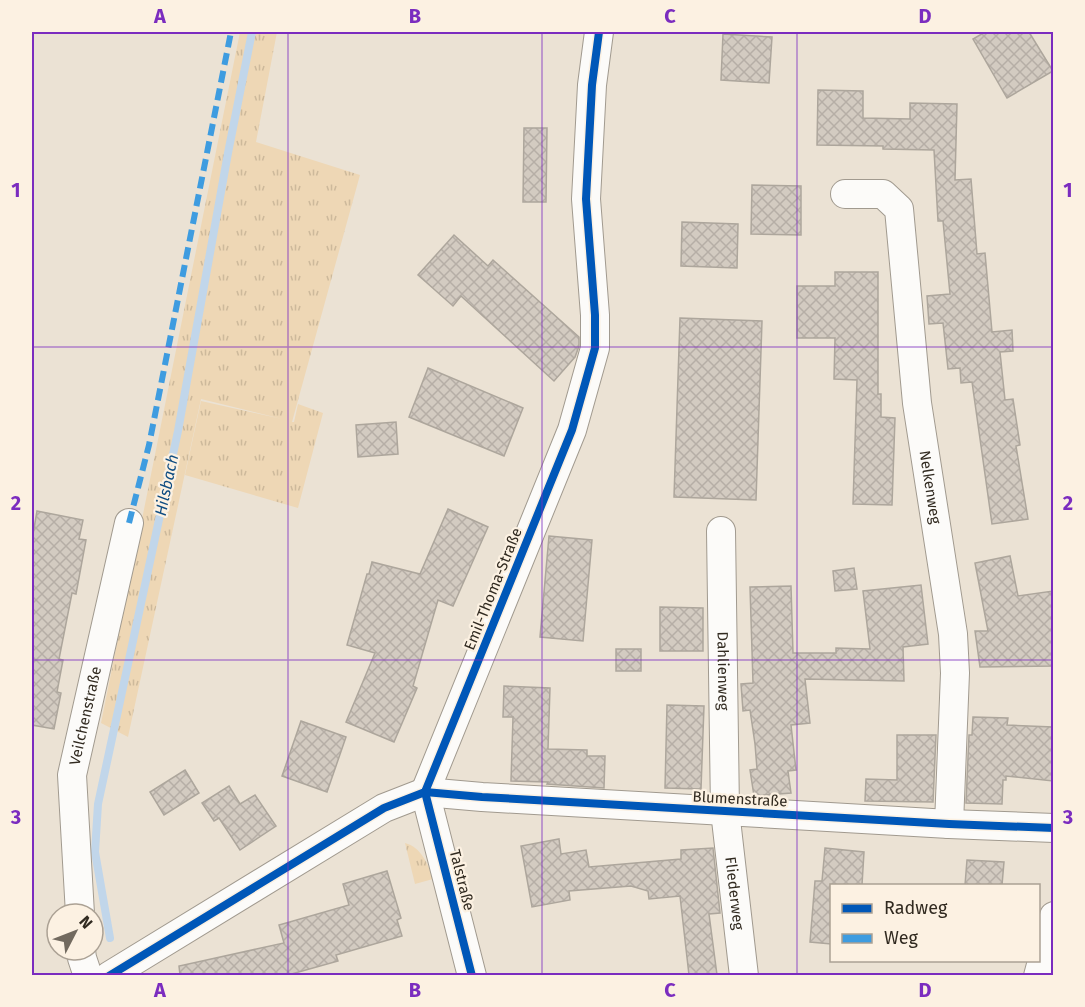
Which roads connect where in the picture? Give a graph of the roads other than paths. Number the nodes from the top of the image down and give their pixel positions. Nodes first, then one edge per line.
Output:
1 (599, 32) edge
2 (845, 194) dead end
3 (129, 522) dead end
4 (721, 531) dead end
5 (425, 792) junction
6 (725, 812) junction
7 (949, 824) junction
8 (1053, 828) edge
9 (79, 902) edge
10 (1053, 916) edge
11 (109, 975) edge
12 (472, 975) edge
13 (744, 975) edge
14 (1038, 975) edge

1 - 5 street, Emil-Thoma-Straße
2 - 7 street, Nelkenweg
3 - 9 street, Veilchenstraße
4 - 6 street, Dahlienweg
5 - 6 street, Blumenstraße
5 - 11 street
5 - 12 street, Talstraße
6 - 7 street, Blumenstraße
6 - 13 street, Fliederweg
7 - 8 street, Blumenstraße
10 - 14 street

